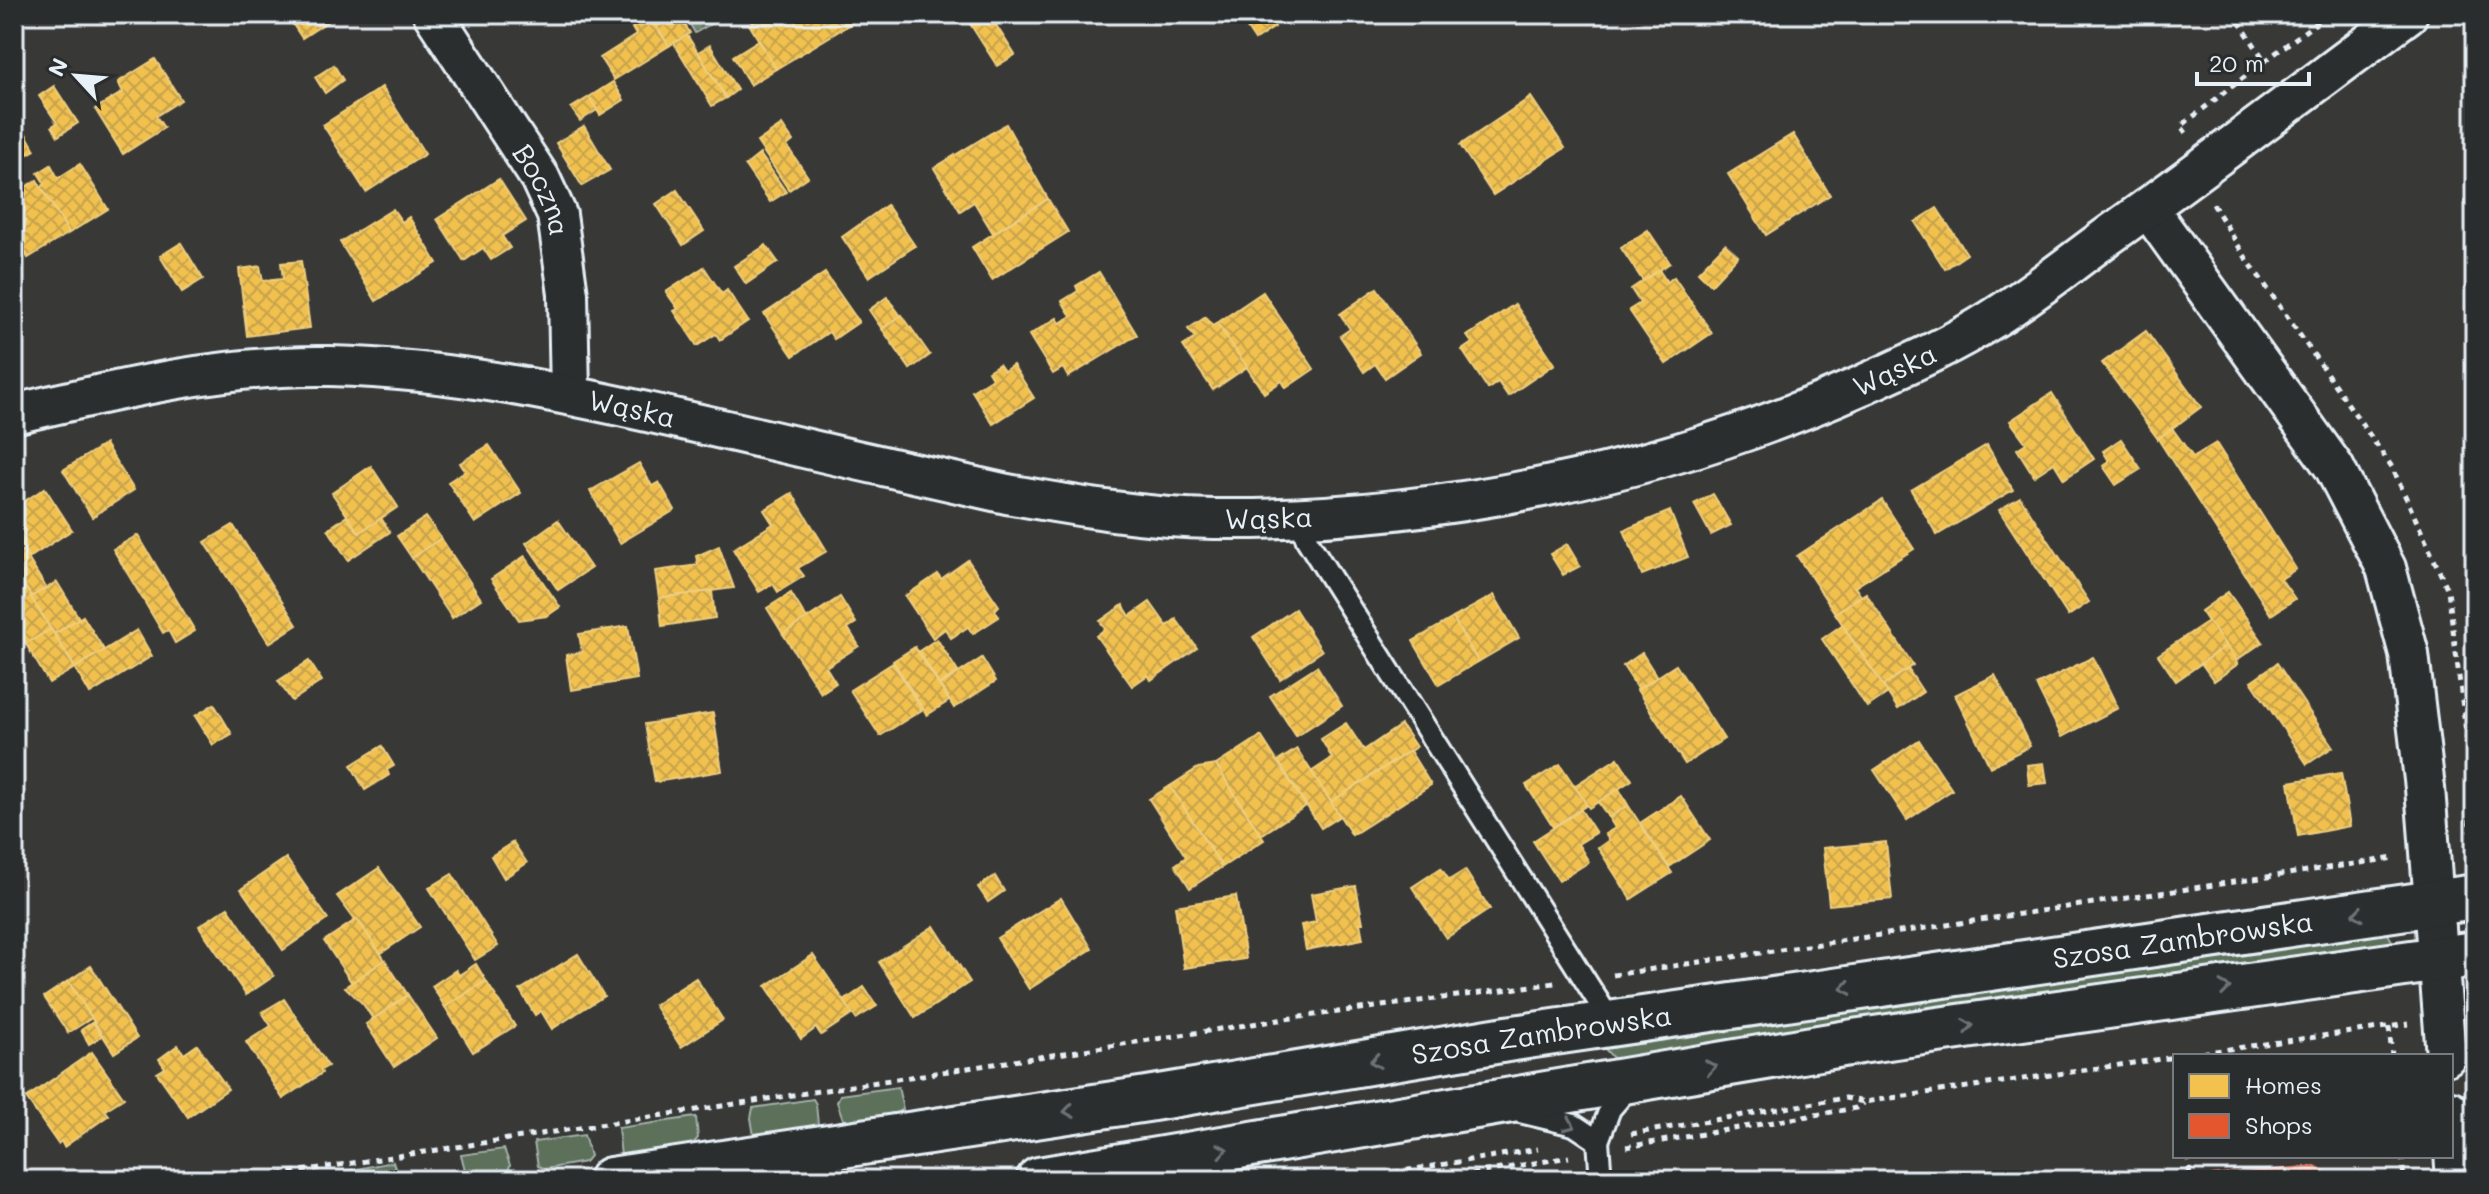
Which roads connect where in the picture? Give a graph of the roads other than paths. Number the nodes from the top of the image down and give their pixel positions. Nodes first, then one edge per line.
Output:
1 (433, 14) edge
2 (2408, 14) edge
3 (2148, 208) junction
4 (570, 394) junction
5 (14, 414) edge
6 (1300, 518) junction
7 (2455, 900) edge
8 (2456, 956) edge
9 (1612, 1023) junction
10 (2444, 1038) edge
11 (1272, 1077) junction
12 (1634, 1080) junction
13 (1484, 1106) junction
14 (2453, 1139) edge
15 (1283, 1140) junction
16 (1598, 1146) junction
17 (817, 1165) edge
18 (611, 1180) edge
19 (1039, 1180) edge
20 (1601, 1180) edge
21 (2456, 1180) edge

1 - 4 street, Boczna
2 - 3 street, Wąska
3 - 6 street, Wąska
3 - 7 street
4 - 5 street, Wąska
4 - 6 street, Wąska
6 - 9 lane
7 - 8 street
7 -> 9 main road, Szosa Zambrowska
8 - 10 street
12 -> 8 main road, Szosa Zambrowska
9 -> 11 main road, Szosa Zambrowska
11 - 15 main road
11 -> 17 main road, Szosa Zambrowska
12 - 13 main road, Szosa Zambrowska
12 - 16 lane
13 - 15 main road, Szosa Zambrowska
13 -> 16 lane
14 - 21 street
19 -> 15 main road, Szosa Zambrowska
16 - 20 lane
17 - 18 main road, Szosa Zambrowska

